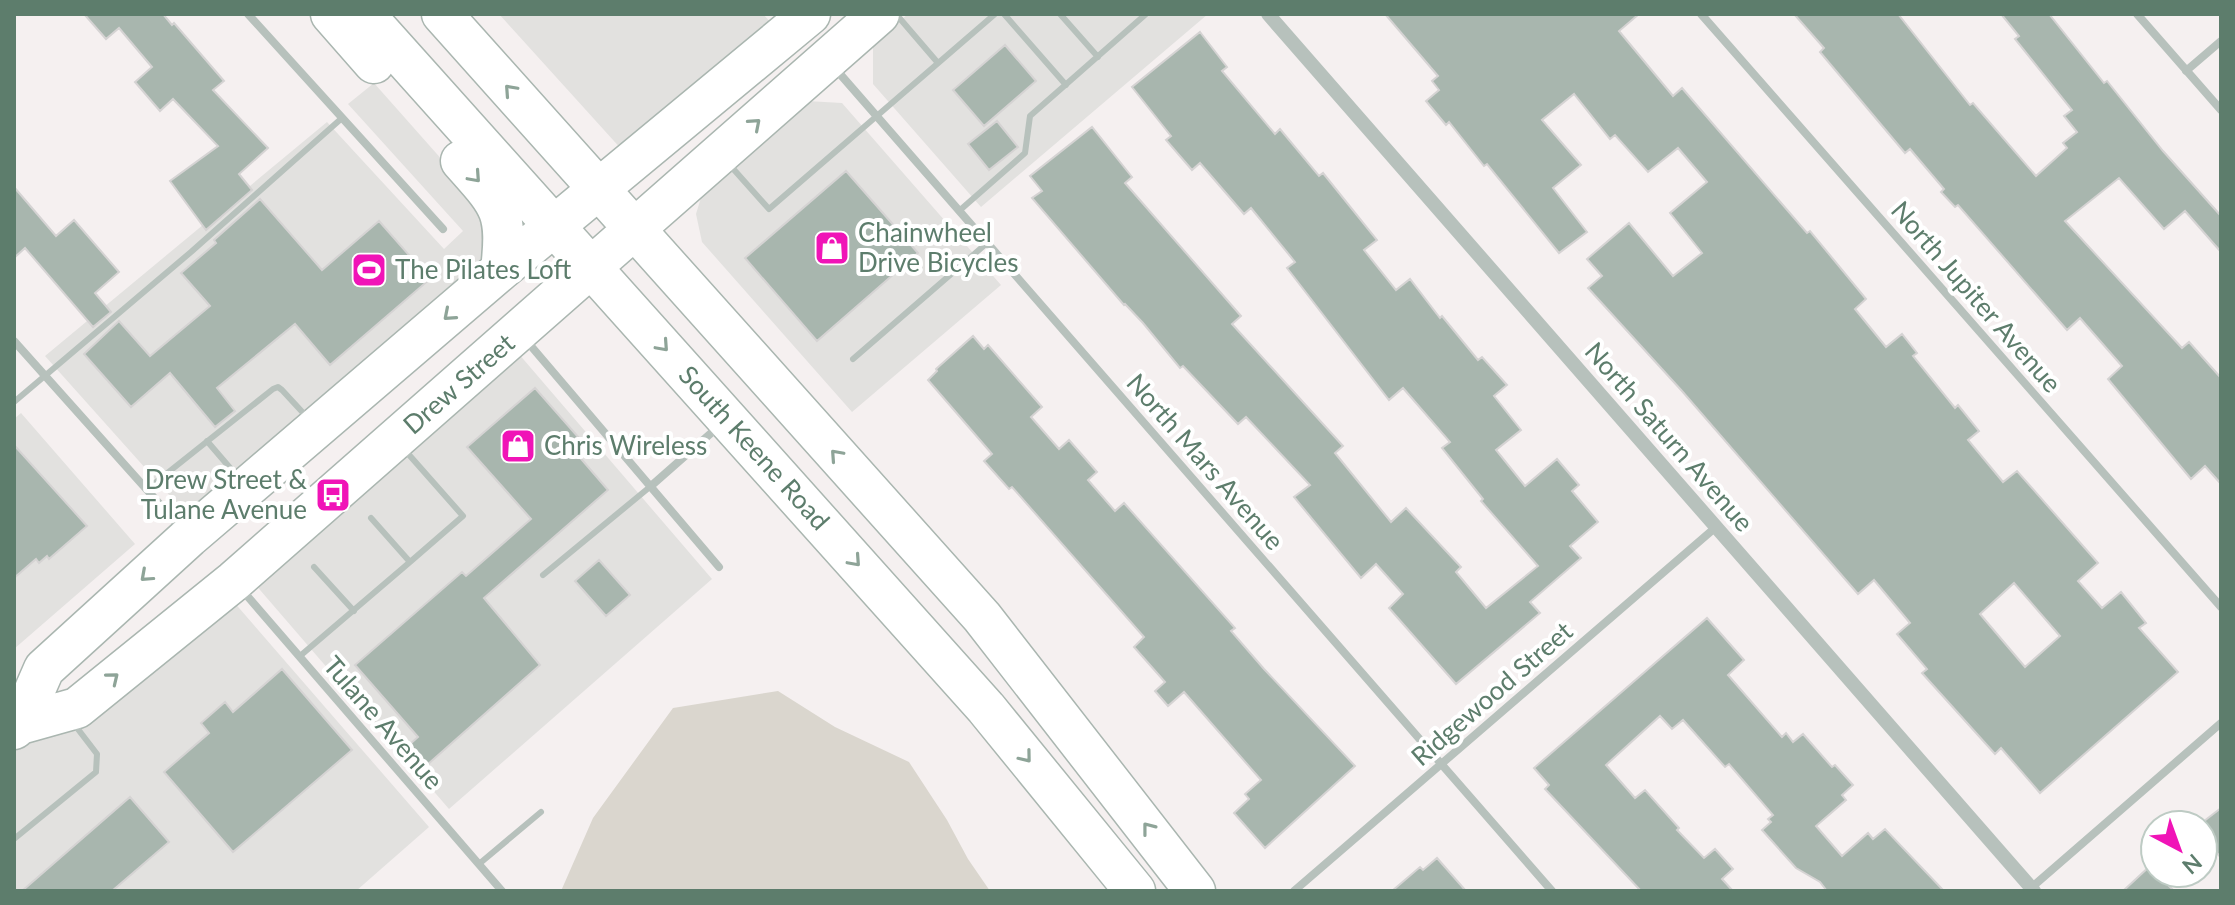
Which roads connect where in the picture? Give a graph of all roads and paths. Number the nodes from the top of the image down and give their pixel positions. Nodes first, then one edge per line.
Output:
1 (248, 14) edge
2 (331, 14) edge
3 (364, 14) edge
4 (391, 14) edge
5 (442, 14) edge
6 (879, 14) edge
7 (896, 14) edge
8 (995, 14) edge
9 (1004, 14) edge
10 (1060, 14) edge
11 (1146, 14) edge
12 (1268, 14) edge
13 (1701, 14) edge
14 (2137, 14) edge
15 (805, 19) edge
16 (2221, 41) edge
17 (1098, 57) junction
18 (827, 60) junction
19 (938, 63) junction
20 (2186, 71) junction
21 (1066, 85) junction
22 (2221, 110) edge
23 (877, 117) junction
24 (342, 118) junction
25 (720, 154) junction
26 (959, 211) junction
27 (596, 228) junction
28 (443, 229) dead end
29 (987, 243) junction
30 (501, 270) junction
31 (519, 333) junction
32 (14, 341) edge
33 (853, 359) dead end
34 (45, 376) junction
35 (14, 402) edge
36 (728, 419) junction
37 (317, 428) junction
38 (396, 439) junction
39 (207, 441) junction
40 (651, 486) junction
41 (247, 488) junction
42 (146, 490) junction
43 (371, 518) dead end
44 (1716, 527) junction
45 (189, 537) junction
46 (410, 562) junction
47 (314, 567) dead end
48 (719, 567) dead end
49 (543, 575) dead end
50 (234, 581) junction
51 (2221, 607) edge
52 (354, 611) junction
53 (300, 656) junction
54 (65, 711) junction
55 (2221, 723) edge
56 (17, 726) edge
57 (1442, 764) junction
58 (541, 812) dead end
59 (14, 839) edge
60 (479, 864) junction
61 (2032, 890) edge
62 (502, 891) edge
63 (1135, 891) edge
64 (1195, 891) edge
65 (1294, 891) edge
66 (1552, 891) edge

1 - 24 street
2 -> 30 main road
3 - 27 main road, South Keene Road
4 - 27 main road
27 -> 5 main road, South Keene Road
6 - 18 main road, Drew Street
7 - 19 lane
8 - 19 lane
9 - 21 lane
10 - 17 lane
11 - 17 lane
12 - 44 street, North Saturn Avenue
13 - 51 street, North Jupiter Avenue
14 - 20 street
15 - 27 main road, Drew Street
16 - 20 street
17 - 21 lane
18 - 23 street, North Mars Avenue
25 -> 18 main road, Drew Street
19 - 23 lane
20 - 22 street
21 - 26 lane
23 - 25 lane
23 - 26 street, North Mars Avenue
24 - 28 street
24 - 34 lane
25 - 27 main road, Drew Street
26 - 29 street, North Mars Avenue
27 - 30 main road, Drew Street
27 - 31 main road, Drew Street
27 -> 36 main road, South Keene Road
27 - 50 main road
64 -> 27 main road, South Keene Road
29 - 33 lane
29 - 57 street, North Mars Avenue
30 -> 37 main road, Drew Street
31 - 38 main road, Drew Street
31 - 40 street
32 - 34 street
34 - 35 lane
34 - 42 street
36 - 40 street
36 -> 63 main road, South Keene Road
37 - 39 lane
37 - 41 main road, Drew Street
38 - 46 lane
38 - 50 main road, Drew Street
39 - 41 lane
39 - 42 lane
40 - 48 street
40 - 49 lane
41 - 45 main road, Drew Street
42 - 45 street
43 - 46 lane
44 - 57 street, Ridgewood Street
44 - 61 street, North Saturn Avenue
45 -> 56 main road, Drew Street
46 - 52 lane
47 - 52 lane
50 - 53 street, Tulane Avenue
54 -> 50 main road, Drew Street
52 - 53 lane
53 - 60 street, Tulane Avenue
54 - 56 main road, Drew Street
54 - 59 lane
55 - 61 street
57 - 65 street, Ridgewood Street
57 - 66 street, North Mars Avenue
58 - 60 lane
60 - 62 street, Tulane Avenue

